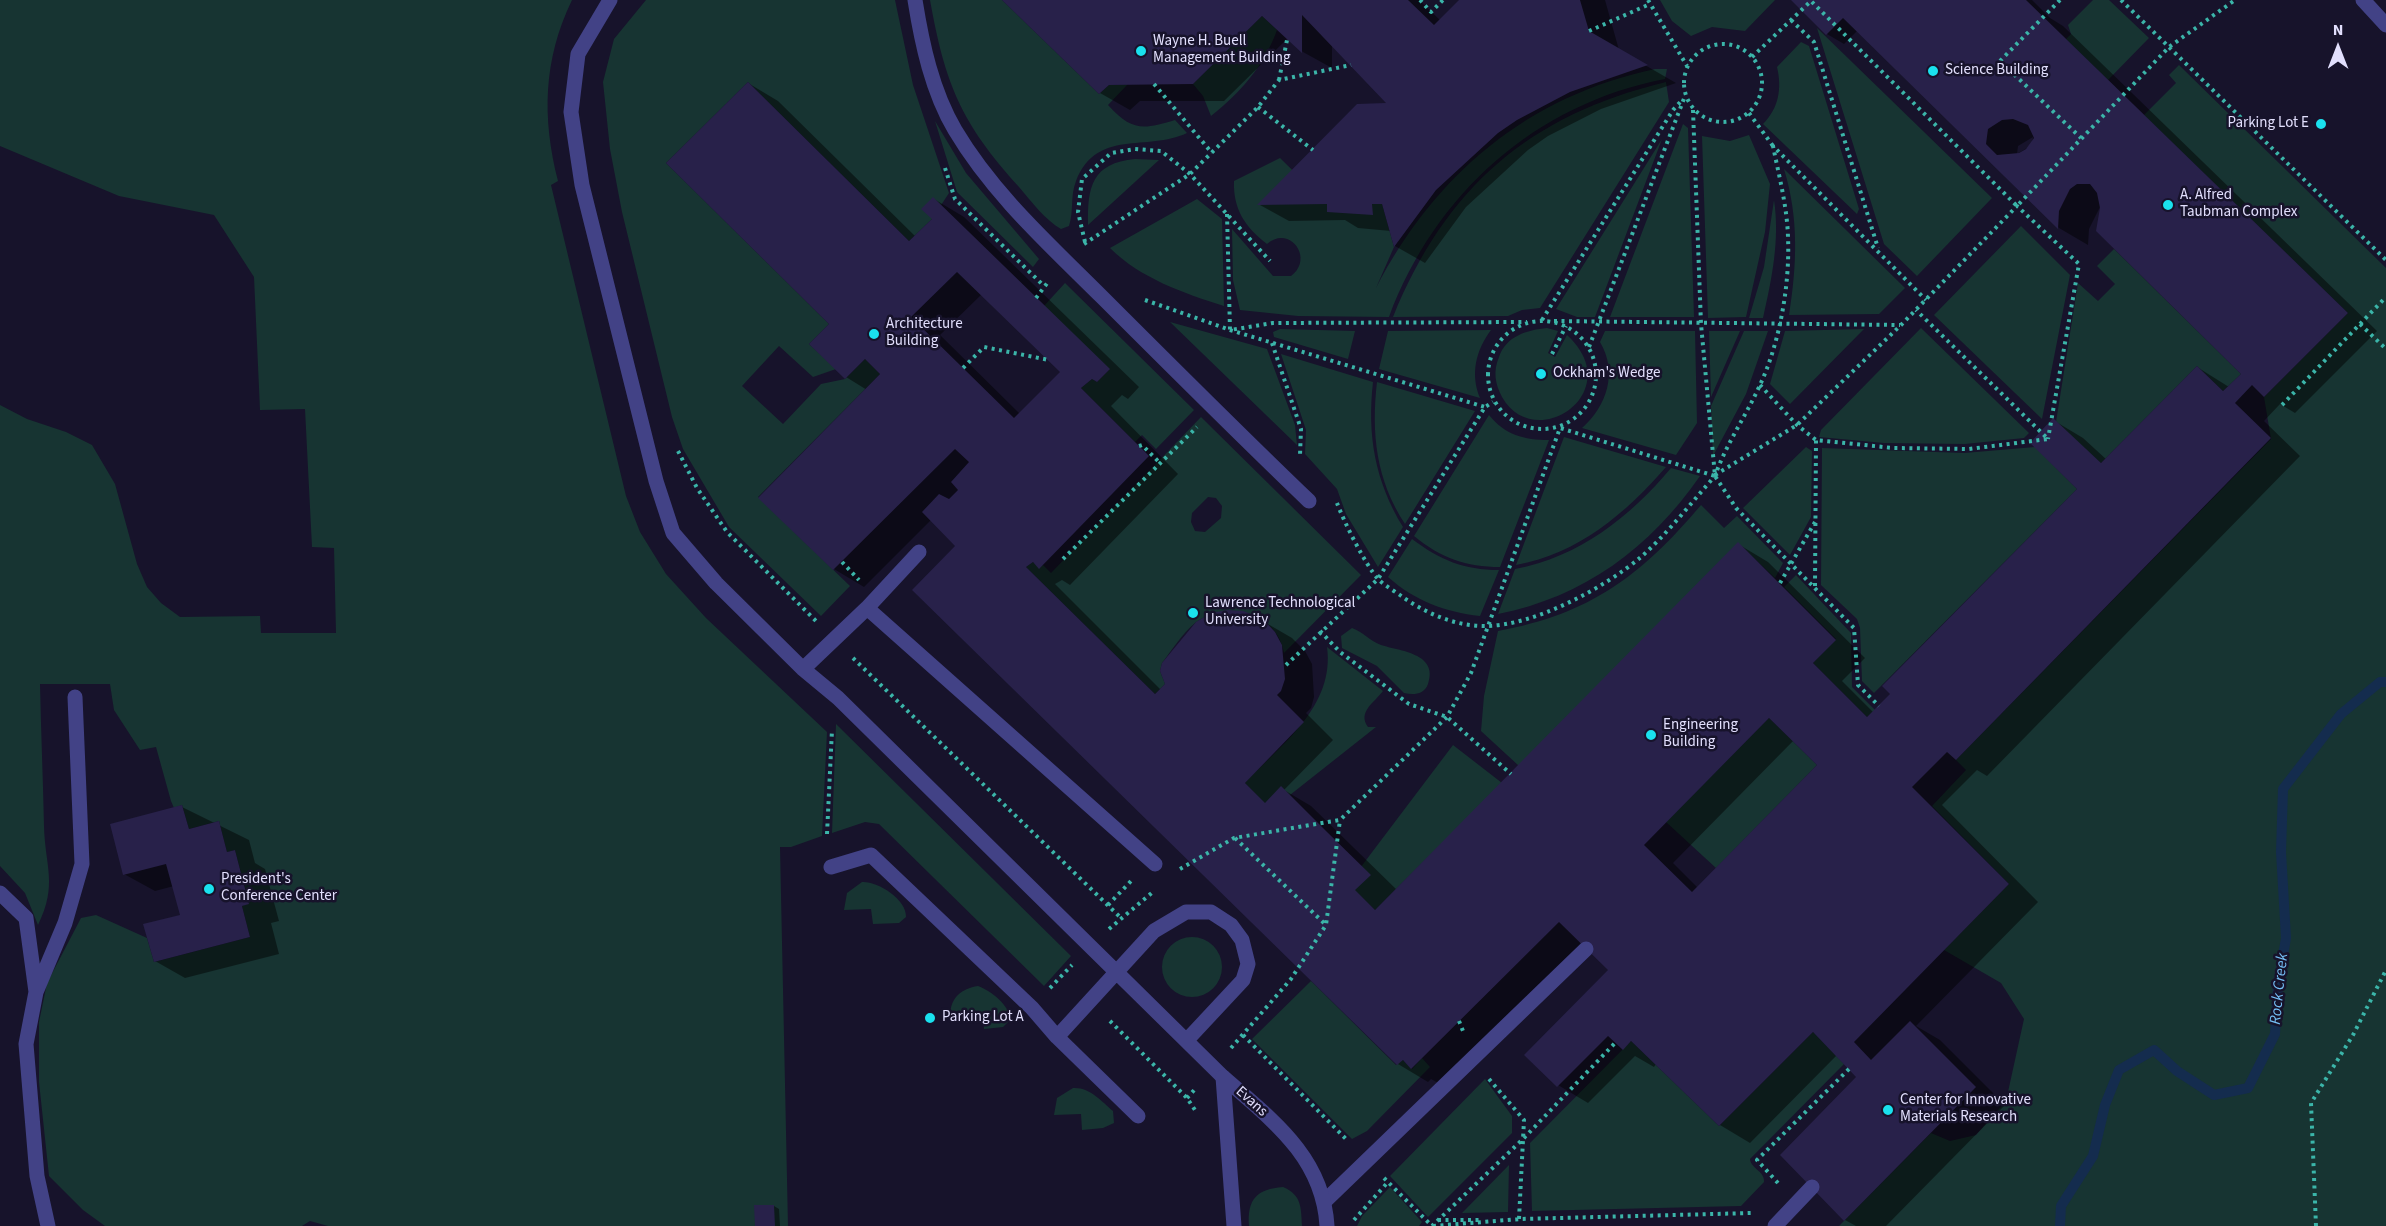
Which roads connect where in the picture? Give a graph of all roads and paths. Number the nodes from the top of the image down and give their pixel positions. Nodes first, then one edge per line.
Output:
1 (610, 0) edge
2 (915, 0) edge
3 (1420, 0) edge
4 (1443, 0) edge
5 (2060, 0) edge
6 (2121, 0) edge
7 (2235, 0) edge
8 (2363, 0) edge
9 (1649, 2) edge
10 (1791, 20) junction
11 (2386, 25) edge
12 (1589, 31) dead end
13 (1287, 40) dead end
14 (2169, 47) junction
15 (1752, 57) junction
16 (1351, 65) dead end
17 (1687, 66) junction
18 (1279, 80) junction
19 (1154, 84) dead end
20 (1685, 96) junction
21 (1258, 106) junction
22 (1693, 110) junction
23 (1749, 113) junction
24 (2081, 138) junction
25 (1773, 146) junction
26 (1313, 150) dead end
27 (1212, 153) junction
28 (1190, 174) junction
29 (2017, 206) junction
30 (1227, 213) junction
31 (1085, 243) junction
32 (1878, 249) junction
33 (1093, 252) dead end
34 (2386, 260) edge
35 (1270, 261) dead end
36 (1067, 263) junction
37 (1134, 296) dead end
38 (2386, 297) edge
39 (1036, 298) dead end
40 (1926, 300) junction
41 (1916, 310) junction
42 (1541, 321) junction
43 (1554, 321) junction
44 (1527, 322) junction
45 (1600, 323) junction
46 (1778, 323) junction
47 (1701, 324) junction
48 (2360, 324) junction
49 (1901, 325) junction
50 (1566, 326) junction
51 (1230, 330) junction
52 (1272, 342) junction
53 (1589, 347) junction
54 (2386, 350) edge
55 (1552, 354) dead end
56 (1049, 360) dead end
57 (963, 368) dead end
58 (1760, 385) junction
59 (1493, 402) junction
60 (2282, 405) dead end
61 (1485, 407) junction
62 (1214, 409) junction
63 (1797, 425) junction
64 (1560, 428) junction
65 (2048, 439) junction
66 (1816, 440) junction
67 (674, 442) dead end
68 (1140, 447) dead end
69 (1291, 451) dead end
70 (1160, 463) junction
71 (1715, 476) junction
72 (1334, 493) dead end
73 (1309, 501) dead end
74 (1816, 522) junction
75 (919, 552) dead end
76 (1063, 559) dead end
77 (1790, 564) junction
78 (1378, 579) junction
79 (1780, 584) dead end
80 (1815, 587) junction
81 (867, 608) junction
82 (1486, 626) junction
83 (1320, 631) junction
84 (834, 639) junction
85 (1286, 665) dead end
86 (803, 669) junction
87 (75, 697) dead end
88 (838, 698) junction
89 (1879, 705) dead end
90 (1447, 717) junction
91 (1511, 774) dead end
92 (1340, 820) junction
93 (827, 834) dead end
94 (1234, 837) junction
95 (1152, 862) joint
96 (831, 867) dead end
97 (1177, 871) dead end
98 (1161, 884) dead end
99 (0, 893) edge
100 (1108, 905) junction
101 (1326, 925) junction
102 (1586, 949) dead end
103 (2386, 970) edge
104 (1116, 971) junction
105 (36, 992) junction
106 (1110, 1021) dead end
107 (1459, 1021) dead end
108 (1056, 1037) junction
109 (1187, 1040) junction
110 (1615, 1043) dead end
111 (1472, 1059) junction
112 (1849, 1069) dead end
113 (1223, 1077) junction
114 (1198, 1114) dead end
115 (1138, 1116) dead end
116 (1523, 1139) junction
117 (1367, 1161) junction
118 (1788, 1178) dead end
119 (1388, 1182) junction
120 (1781, 1186) junction
121 (1812, 1187) dead end
122 (1773, 1192) dead end
123 (1326, 1200) junction
124 (1758, 1207) dead end
125 (1520, 1219) junction
126 (1438, 1220) junction
127 (48, 1226) edge
128 (1234, 1226) edge
129 (1327, 1226) edge
130 (1352, 1226) edge
131 (1432, 1226) edge
132 (1775, 1226) edge
133 (2316, 1226) edge

1 - 86 street
2 - 36 street
3 - 4 path
5 - 24 path
6 - 14 path
7 - 14 path
8 - 11 street
9 - 12 path
9 - 17 path
10 - 15 path
10 - 29 path
10 - 32 path
13 - 18 path
14 - 24 path
14 - 34 path
15 - 17 path
15 - 23 path
16 - 18 path
17 - 20 path
18 - 21 path
19 - 27 path
20 - 22 path
20 - 42 path
20 - 45 path
21 - 26 path
21 - 27 path
22 - 23 path
22 - 47 path
23 - 25 path
24 - 29 path
25 - 32 path
25 - 46 path
27 - 28 path
28 - 30 path
28 - 31 path
28 - 31 path
29 - 40 path
29 - 65 path
30 - 35 path
30 - 51 path
31 - 33 path
31 - 36 path
32 - 40 path
36 - 39 path
36 - 62 street
37 - 51 path
38 - 48 path
40 - 41 path
41 - 49 path
41 - 65 path
42 - 43 path
42 - 44 path
43 - 45 path
43 - 50 path
44 - 51 path
44 - 59 path
45 - 47 path
45 - 53 path
46 - 47 path
46 - 49 path
46 - 58 path
47 - 71 path
48 - 54 path
48 - 60 path
49 - 63 path
50 - 53 path
50 - 55 path
51 - 52 path
52 - 61 path
52 - 69 path
53 - 64 path
56 - 57 path
58 - 63 path
58 - 71 path
59 - 61 path
59 - 64 path
61 - 78 path
62 - 70 path
62 - 73 street
63 - 66 path
63 - 71 path
64 - 71 path
64 - 82 path
65 - 66 path
66 - 74 path
67 - 84 path
68 - 70 path
70 - 76 path
71 - 77 path
71 - 82 path
72 - 78 path
74 - 77 path
74 - 80 path
75 - 81 street
77 - 79 path
77 - 80 path
78 - 82 path
78 - 83 path
80 - 89 path
81 - 84 street
81 - 95 street
82 - 90 path
83 - 85 path
83 - 90 path
84 - 86 street
84 - 100 path
86 - 88 street
87 - 105 street
88 - 93 path
88 - 104 street
90 - 91 path
90 - 92 path
92 - 94 path
92 - 101 path
94 - 97 path
94 - 101 path
95 - 100 path
96 - 108 street
98 - 100 path
99 - 105 street
101 - 117 path
102 - 111 street
103 - 133 path
104 - 108 street
104 - 109 street
104 - 109 street
105 - 127 street
106 - 114 path
107 - 111 path
108 - 115 street
109 - 113 street
110 - 116 path
111 - 116 path
111 - 117 street
112 - 120 path
113 - 123 street, Evans
113 - 128 street, Evans
116 - 125 path
116 - 126 path
117 - 119 path
117 - 123 street
118 - 120 path
119 - 126 path
119 - 130 path
120 - 122 path
121 - 132 street
123 - 129 street, Evans
124 - 125 path
125 - 126 path
125 - 131 path

